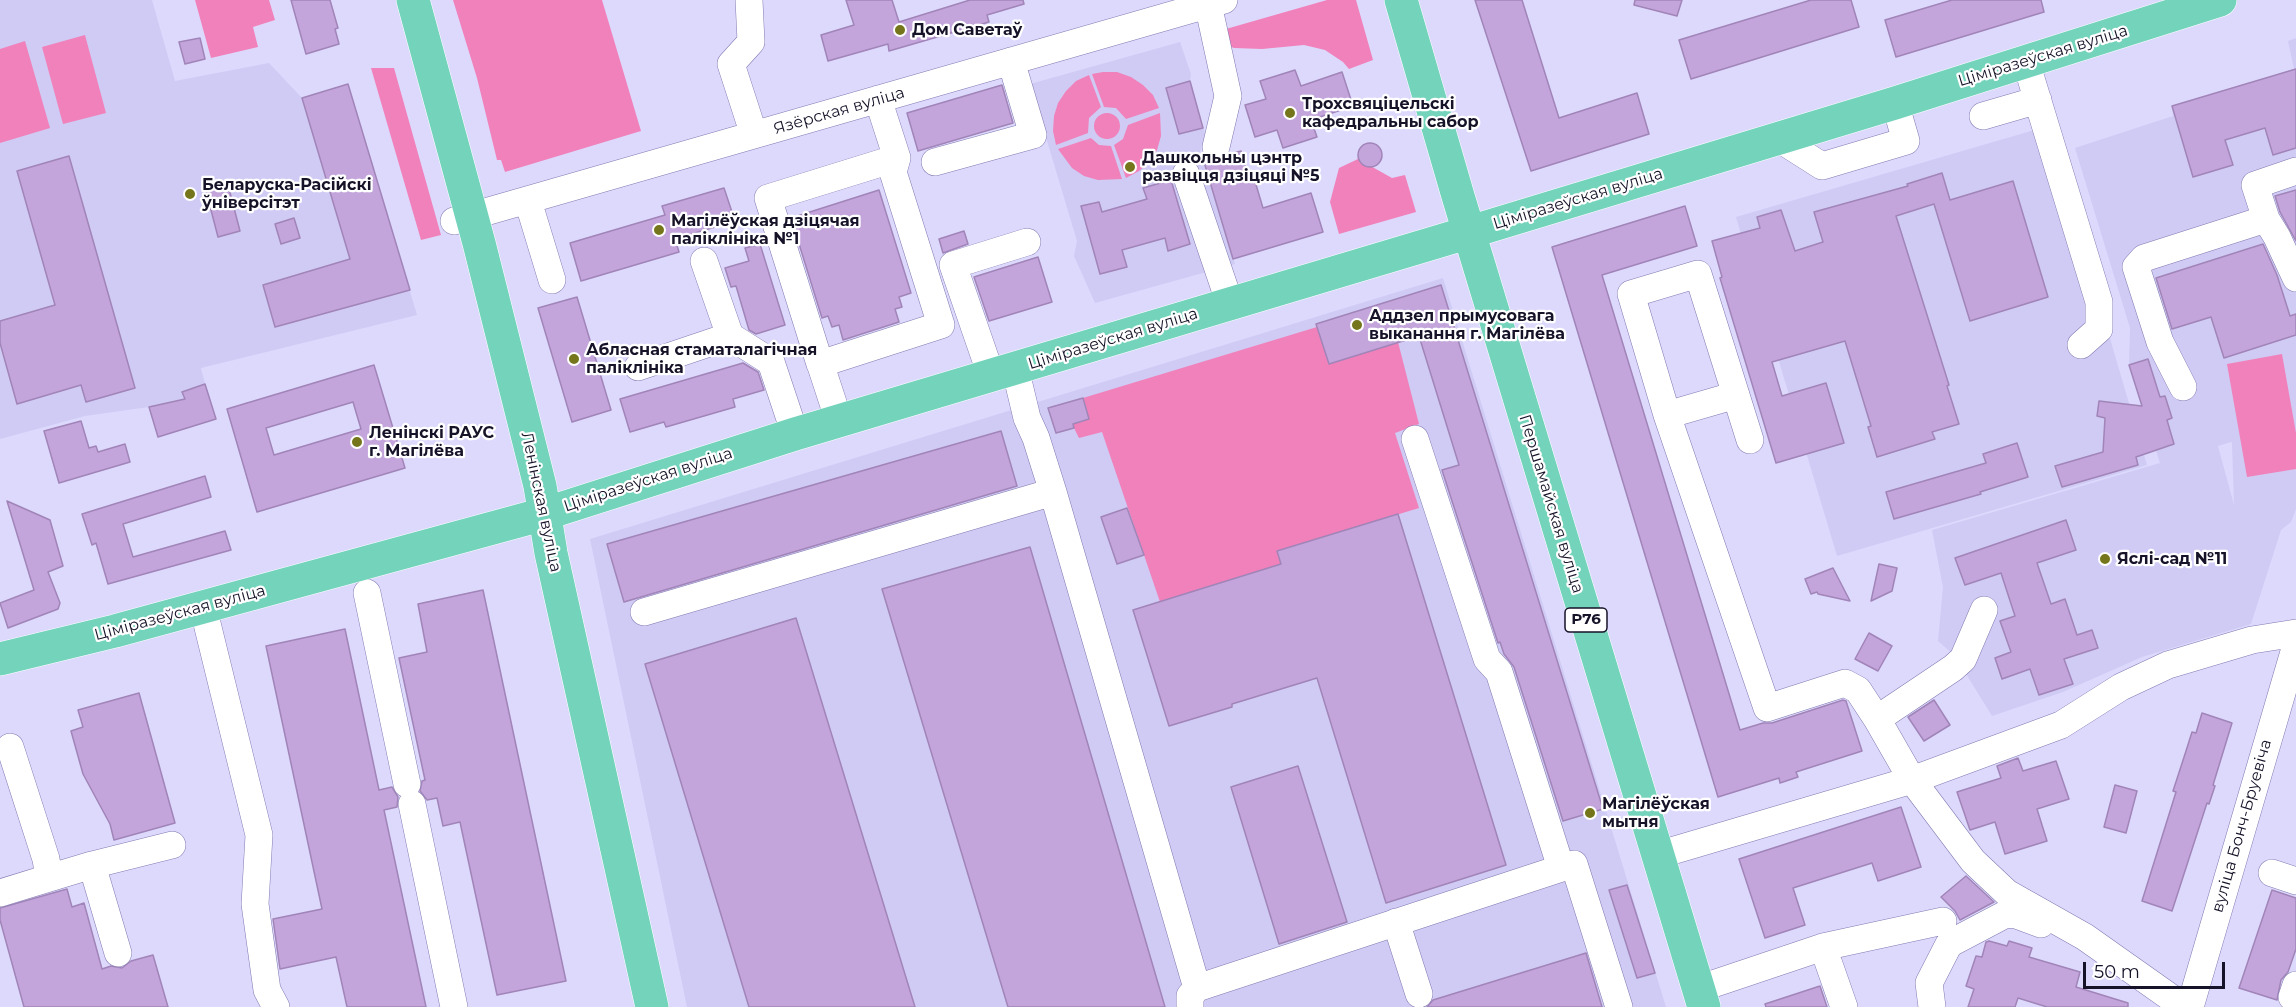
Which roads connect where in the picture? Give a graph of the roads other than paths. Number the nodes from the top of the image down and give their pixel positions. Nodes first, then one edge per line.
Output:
1 (393, 0) edge
2 (414, 0) edge
3 (749, 0) edge
4 (1402, 0) edge
5 (2220, 0) edge
6 (1216, 2) edge
7 (413, 35) junction
8 (1011, 62) junction
9 (2026, 62) junction
10 (878, 99) junction
11 (2038, 100) junction
12 (1983, 116) dead end
13 (754, 135) junction
14 (1216, 147) dead end
15 (897, 158) junction
16 (935, 162) dead end
17 (2296, 171) edge
18 (1186, 174) dead end
19 (528, 201) junction
20 (463, 218) junction
21 (2266, 219) junction
22 (1470, 232) junction
23 (1027, 242) dead end
24 (704, 261) dead end
25 (2296, 278) edge
26 (552, 280) dead end
27 (1230, 304) junction
28 (730, 336) junction
29 (2081, 345) dead end
30 (820, 363) junction
31 (638, 367) dead end
32 (1003, 372) junction
33 (2183, 387) dead end
34 (1736, 395) junction
35 (1667, 415) junction
36 (838, 421) junction
37 (795, 434) junction
38 (1415, 439) dead end
39 (1750, 440) dead end
40 (1053, 492) junction
41 (535, 516) junction
42 (367, 593) dead end
43 (203, 607) junction
44 (1984, 610) dead end
45 (644, 612) dead end
46 (2296, 633) edge
47 (2296, 645) edge
48 (0, 660) edge
49 (1877, 719) junction
50 (10, 747) dead end
51 (1912, 780) junction
52 (172, 845) dead end
53 (1658, 855) junction
54 (92, 865) junction
55 (1561, 868) junction
56 (49, 878) junction
57 (0, 893) edge
58 (1943, 921) dead end
59 (1396, 922) junction
60 (2085, 937) junction
61 (1824, 947) junction
62 (118, 953) dead end
63 (2296, 985) edge
64 (1419, 994) dead end
65 (1194, 997) edge
66 (1701, 998) edge
67 (2296, 999) edge
68 (276, 1007) edge
69 (454, 1007) edge
70 (630, 1007) edge
71 (652, 1007) edge
72 (1618, 1007) edge
73 (1844, 1007) edge
74 (1932, 1007) edge
75 (2184, 1007) edge
76 (2190, 1007) edge

1 - 7 main road, Ленінская вуліца
2 - 7 main road, Ленінская вуліца
3 - 13 street
4 - 22 main road, Першамайская вуліца / Р76
5 - 9 main road, Ціміразеўская вуліца
6 - 8 street, Язёрская вуліца
6 - 14 street
7 - 20 main road, Ленінская вуліца
8 - 10 street, Язёрская вуліца
8 - 16 street
9 - 11 street
9 - 22 main road, Ціміразеўская вуліца
10 - 13 street, Язёрская вуліца
10 - 15 street
11 - 12 street
11 - 29 street
13 - 19 street, Язёрская вуліца
15 - 30 street
15 - 30 street
17 - 21 street
18 - 27 street
19 - 20 street, Язёрская вуліца
19 - 26 street
20 - 41 main road, Ленінская вуліца
21 - 25 street
21 - 33 street
22 - 27 main road, Ціміразеўская вуліца
22 - 53 main road, Першамайская вуліца / Р76
23 - 32 street
24 - 28 street
27 - 32 main road, Ціміразеўская вуліца
28 - 31 street
28 - 37 street
30 - 36 street
32 - 36 main road, Ціміразеўская вуліца
32 - 40 street
34 - 35 street
34 - 35 street
34 - 39 street
35 - 49 street
36 - 37 main road, Ціміразеўская вуліца
37 - 41 main road, Ціміразеўская вуліца
38 - 55 street
40 - 45 street
40 - 65 street
41 - 43 main road, Ціміразеўская вуліца
41 - 70 main road, Ленінская вуліца
41 - 71 main road, Ленінская вуліца
42 - 69 street
43 - 48 main road, Ціміразеўская вуліца
43 - 68 street
44 - 49 street
46 - 51 street
47 - 76 street, вуліца Бонч-Бруевіча
49 - 51 street
50 - 56 street
51 - 53 street
51 - 60 street
52 - 54 street
53 - 66 main road, Першамайская вуліца / Р76
54 - 56 street
54 - 62 street
55 - 59 street
55 - 72 street
56 - 57 street
58 - 61 street
59 - 64 street
59 - 65 street
60 - 74 street
60 - 75 street
61 - 66 street
61 - 73 street
63 - 67 street

